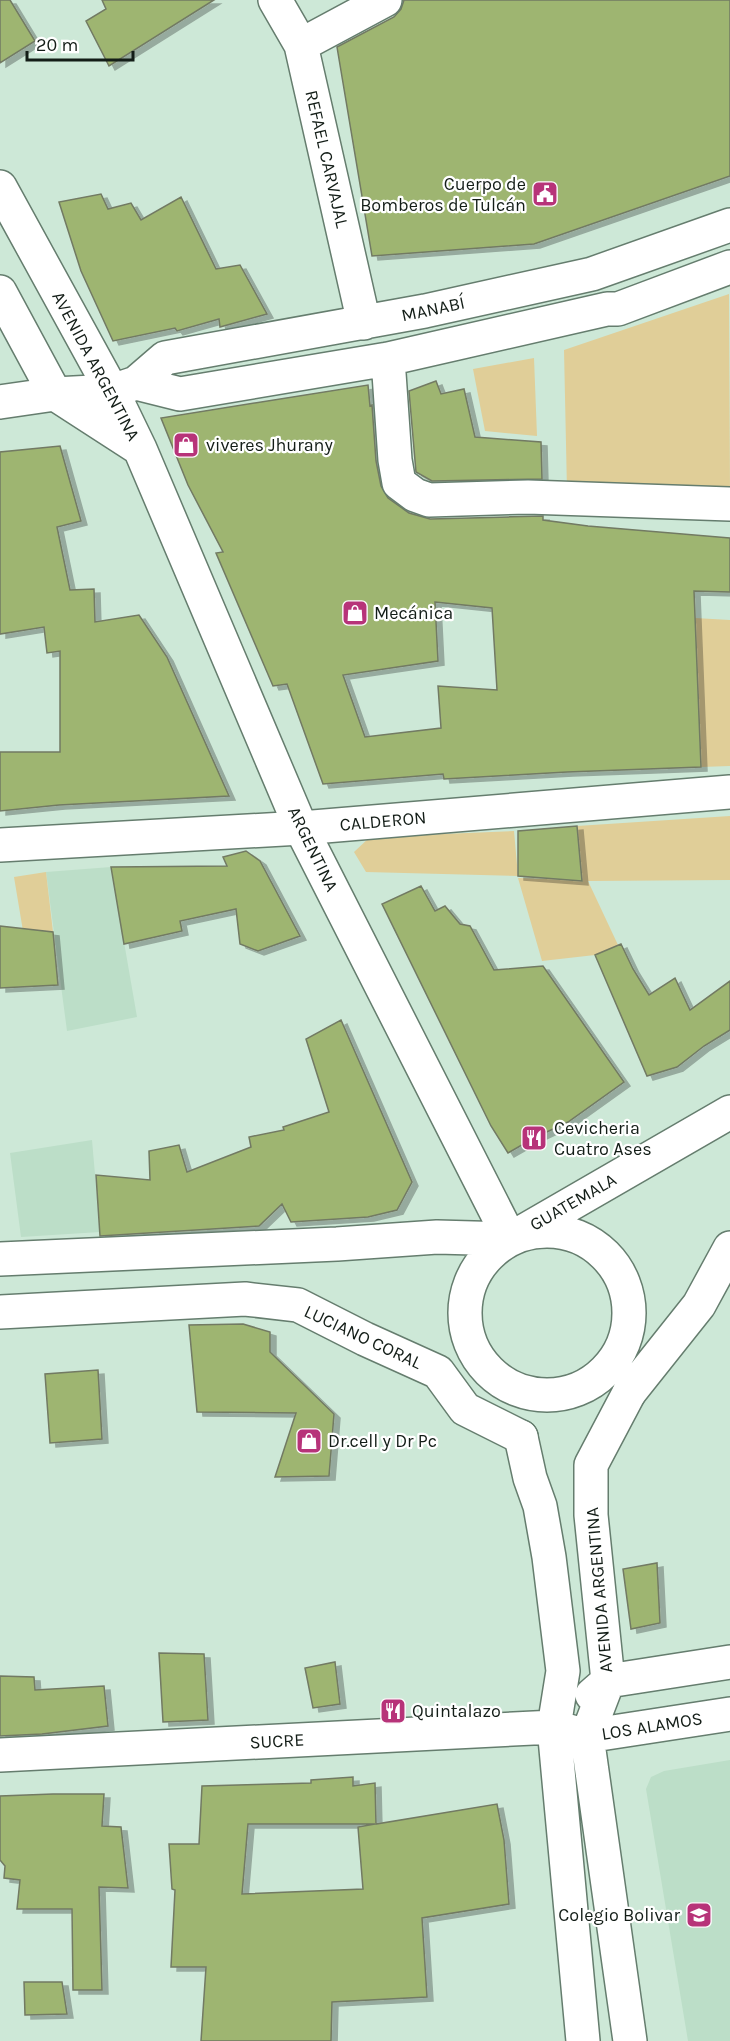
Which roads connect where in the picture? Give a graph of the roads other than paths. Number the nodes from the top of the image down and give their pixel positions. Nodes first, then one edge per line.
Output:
1 (275, 0) edge
2 (385, 0) edge
3 (301, 45) junction
4 (0, 187) edge
5 (730, 225) edge
6 (730, 267) edge
7 (0, 292) edge
8 (364, 323) junction
9 (388, 359) junction
10 (124, 387) junction
11 (55, 394) junction
12 (0, 402) edge
13 (140, 449) junction
14 (730, 504) edge
15 (730, 792) edge
16 (301, 828) junction
17 (0, 845) edge
18 (730, 1112) edge
19 (510, 1239) junction
20 (730, 1248) edge
21 (0, 1259) edge
22 (0, 1312) edge
23 (730, 1662) edge
24 (608, 1681) junction
25 (730, 1714) edge
26 (554, 1727) junction
27 (587, 1736) junction
28 (0, 1755) edge
29 (583, 2041) edge
30 (630, 2041) edge

1 - 3 street, REFAEL CARVAJAL
2 - 3 street
3 - 8 street, REFAEL CARVAJAL
4 - 10 street, AVENIDA ARGENTINA
5 - 8 street, MANABÍ
6 - 9 street
7 - 11 street, AVENIDA ARGENTINA
8 - 10 street, MANABÍ
9 - 10 street
9 - 14 street
10 - 11 street
10 - 13 street, AVENIDA ARGENTINA
11 - 12 street
11 - 13 street, AVENIDA ARGENTINA
13 - 16 street, ARGENTINA
15 - 16 street, CALDERON
16 - 17 street, CALDERON
16 - 19 street, ARGENTINA
18 - 19 street, GUATEMALA
19 - 19 street
19 - 21 street
20 - 24 street, AVENIDA ARGENTINA
22 - 26 street, LUCIANO CORAL
23 - 24 street
24 - 26 street, LOS ALAMOS
24 - 27 street, AVENIDA ARGENTINA
25 - 27 street, LOS ALAMOS
26 - 27 street, LOS ALAMOS
26 - 28 street, SUCRE
26 - 29 street
27 - 30 street, AVENIDA ARGENTINA

